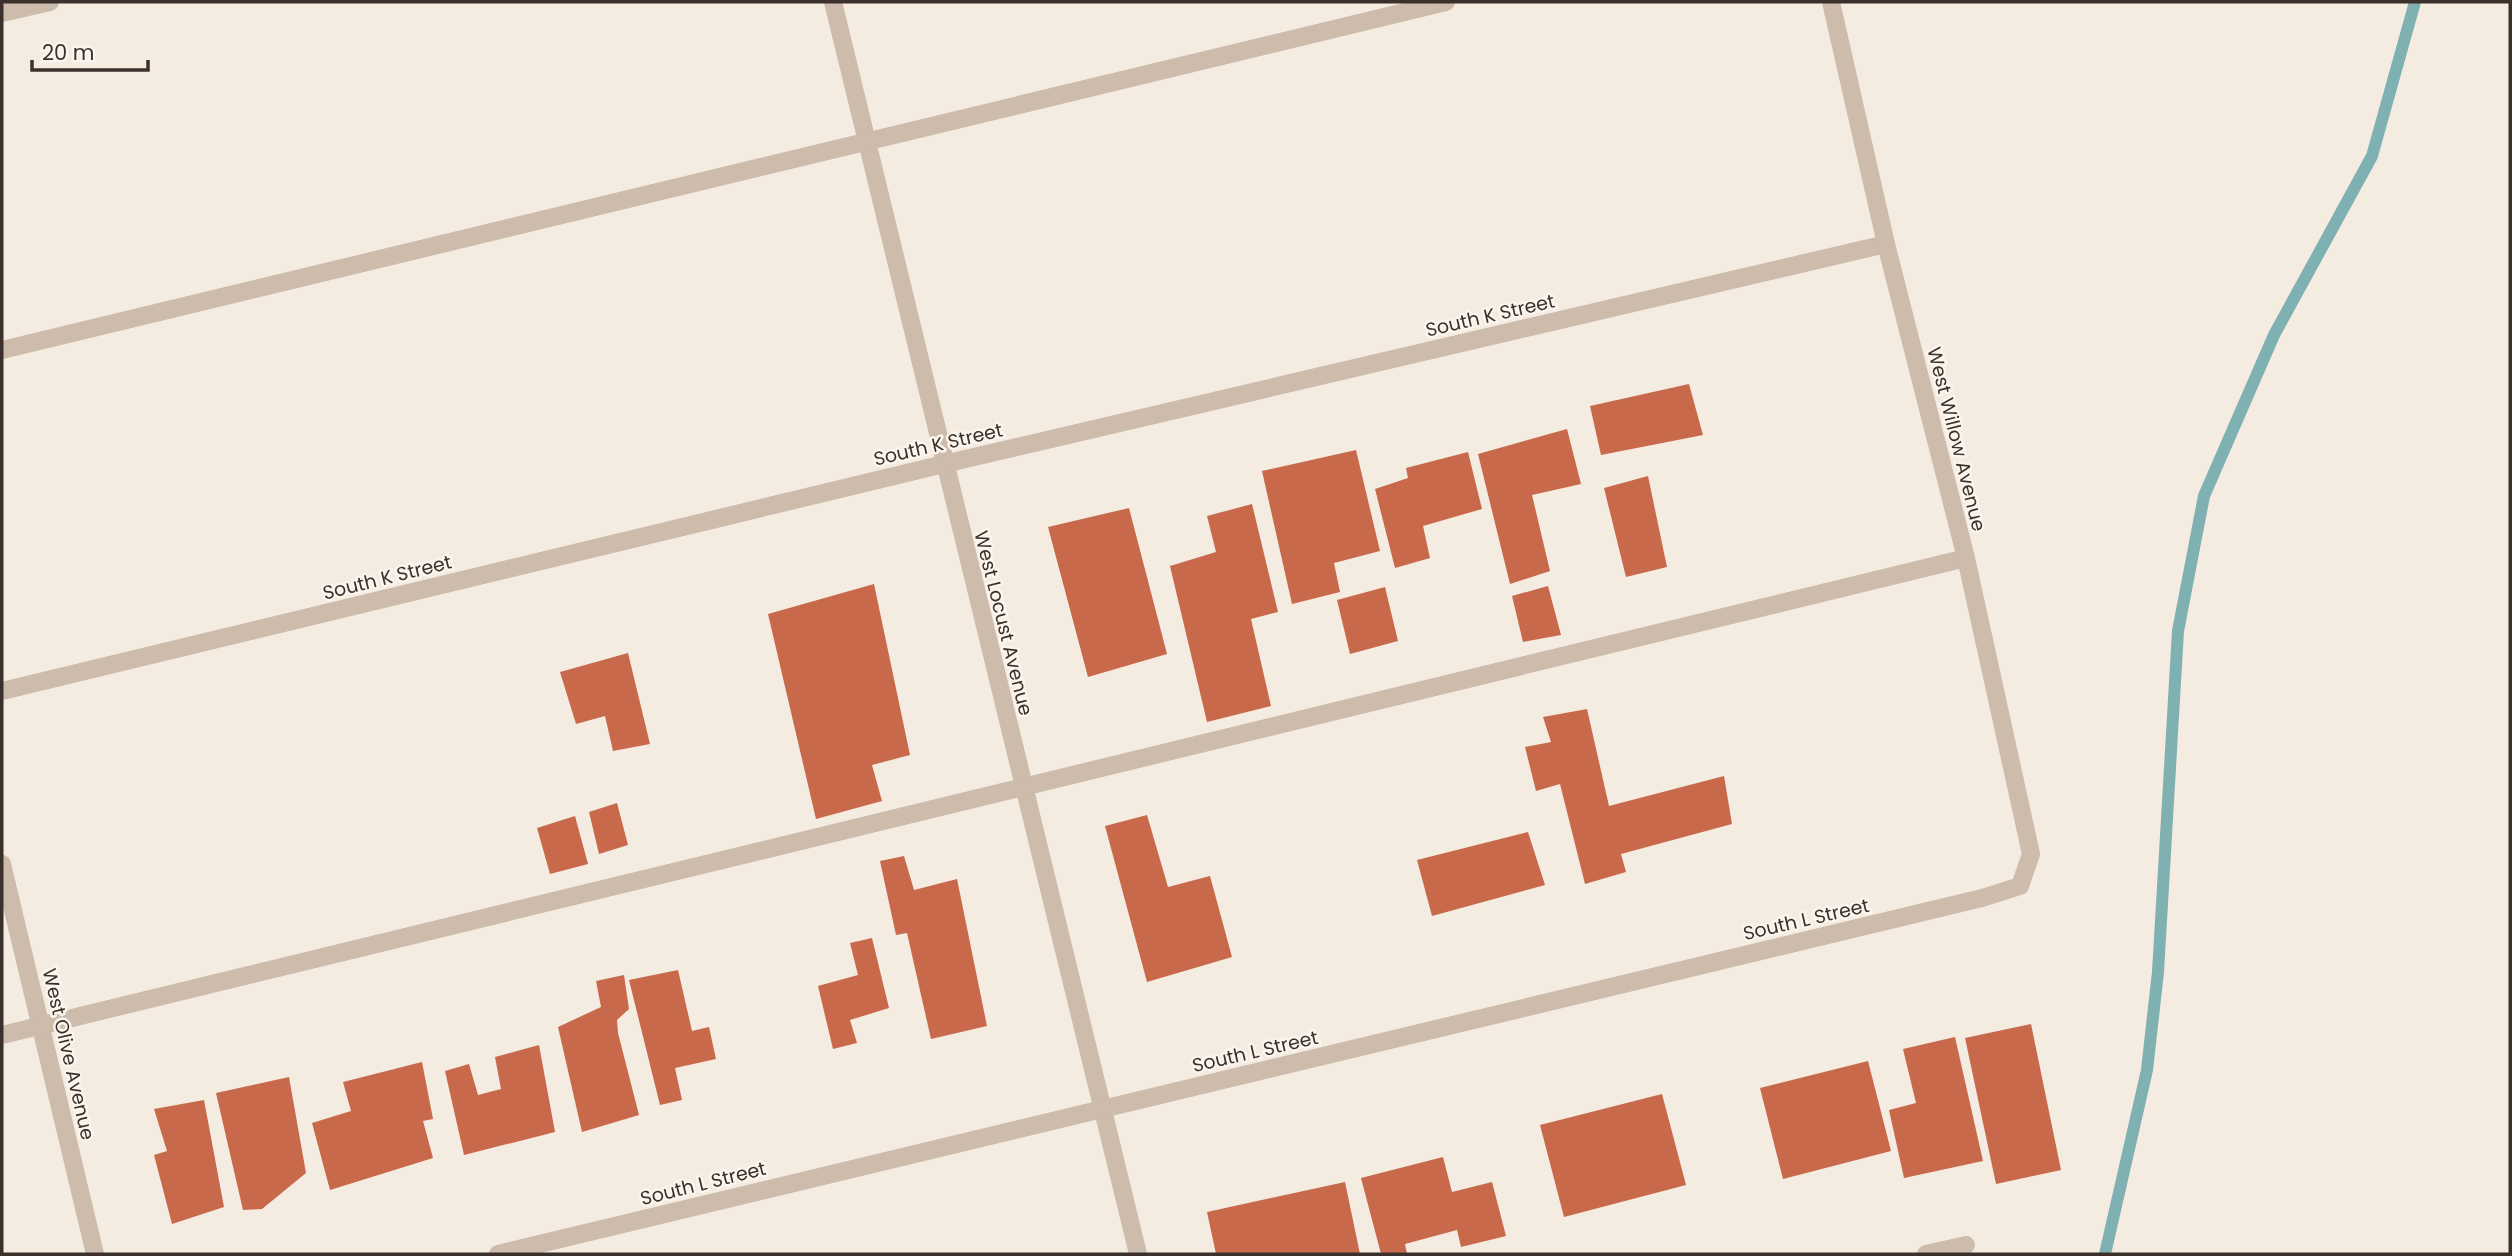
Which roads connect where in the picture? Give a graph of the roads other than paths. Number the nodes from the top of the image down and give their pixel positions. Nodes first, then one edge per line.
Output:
1 (50, 2) edge
2 (833, 2) edge
3 (1446, 2) edge
4 (1831, 2) edge
5 (2, 13) edge
6 (866, 139) junction
7 (1886, 244) junction
8 (2, 349) edge
9 (944, 464) junction
10 (1966, 558) junction
11 (2, 691) edge
12 (1022, 786) junction
13 (2, 864) edge
14 (2020, 886) joint
15 (40, 1026) junction
16 (2, 1035) edge
17 (1104, 1108) junction
18 (1966, 1245) dead end
19 (95, 1254) edge
20 (498, 1254) edge
21 (1138, 1254) edge
22 (1926, 1254) edge

1 - 5 street
2 - 6 street, West Locust Avenue
3 - 6 street
4 - 7 street, West Willow Avenue
6 - 8 street
6 - 9 street, West Locust Avenue
7 - 9 street, South K Street
7 - 10 street, West Willow Avenue
9 - 11 street, South K Street
9 - 12 street, West Locust Avenue
10 - 12 street
10 - 14 street, West Willow Avenue
12 - 15 street
12 - 17 street, West Locust Avenue
13 - 15 street, West Olive Avenue
14 - 17 street, South L Street
15 - 16 street
15 - 19 street, West Olive Avenue
17 - 20 street, South L Street
17 - 21 street, West Locust Avenue
18 - 22 street

